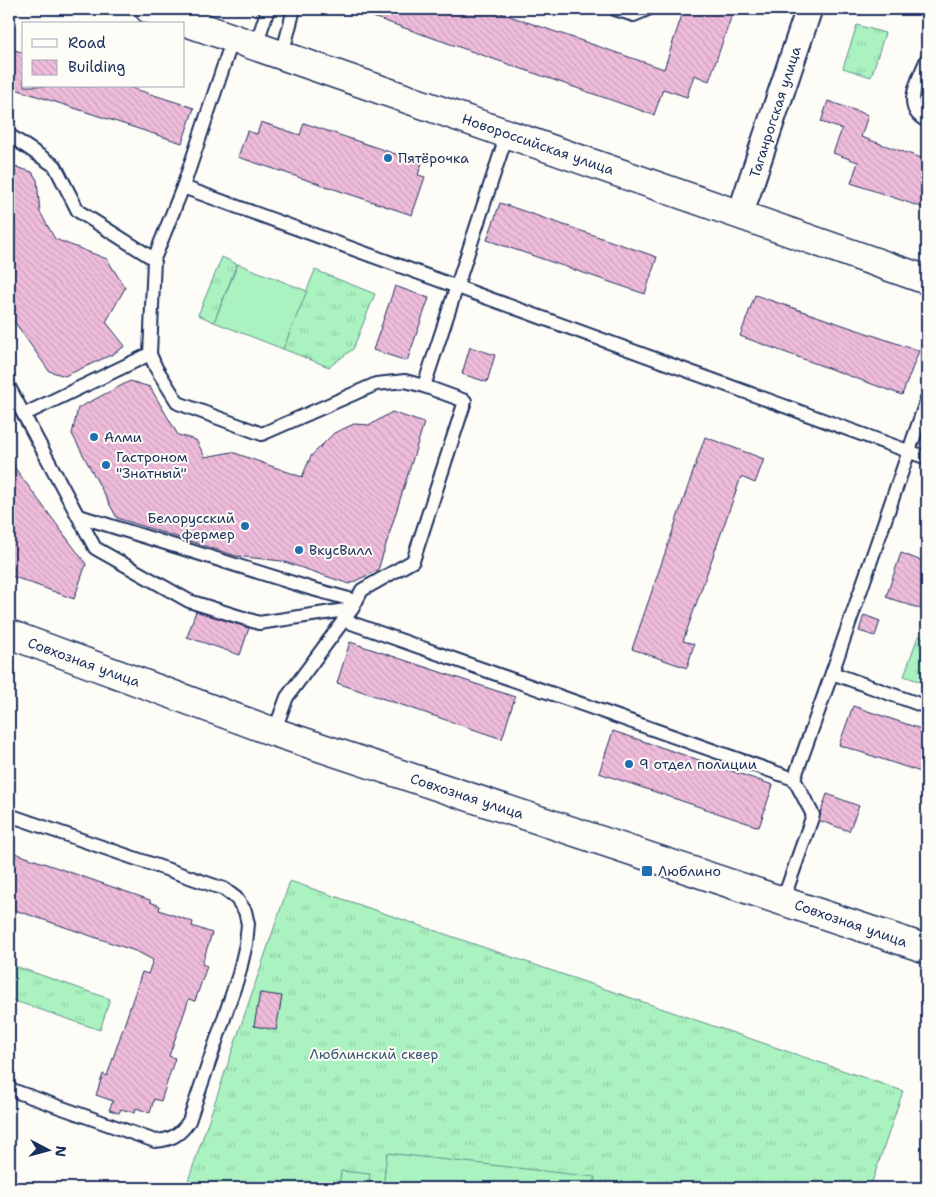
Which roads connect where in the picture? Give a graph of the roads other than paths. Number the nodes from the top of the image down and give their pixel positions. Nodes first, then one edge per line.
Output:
1 (149, 9) edge
2 (268, 9) edge
3 (294, 9) edge
4 (614, 9) edge
5 (648, 9) edge
6 (809, 9) edge
7 (245, 42) junction
8 (282, 55) junction
9 (927, 59) edge
10 (927, 121) edge
11 (507, 134) junction
12 (9, 135) edge
13 (183, 187) junction
14 (740, 215) junction
15 (154, 259) junction
16 (927, 280) edge
17 (458, 288) junction
18 (150, 354) junction
19 (424, 386) junction
20 (9, 387) edge
21 (927, 399) edge
22 (25, 414) junction
23 (909, 452) junction
24 (927, 458) edge
25 (79, 516) junction
26 (354, 605) junction
27 (343, 620) junction
28 (9, 634) edge
29 (832, 673) junction
30 (927, 707) edge
31 (274, 732) junction
32 (794, 780) junction
33 (9, 816) edge
34 (783, 900) junction
35 (927, 949) edge
36 (9, 1089) edge

1 - 7 street, Новороссийская улица
2 - 7 lane
3 - 8 lane
4 - 5 lane
6 - 14 street, Таганрогская улица
7 - 8 street, Новороссийская улица
7 - 13 lane
8 - 11 street, Новороссийская улица
9 - 10 lane
11 - 14 street, Новороссийская улица
11 - 17 lane
12 - 15 lane
13 - 15 lane
13 - 17 lane
14 - 16 street, Новороссийская улица
15 - 18 lane
17 - 19 lane
17 - 23 lane
18 - 19 lane
18 - 22 lane
19 - 26 lane
20 - 22 lane
21 - 23 lane
22 - 25 lane
23 - 24 lane
23 - 29 lane
25 - 26 lane
25 - 26 lane
26 - 27 lane
27 - 31 lane
27 - 32 lane
28 - 31 street, Совхозная улица
29 - 30 lane
29 - 32 lane
31 - 34 street, Совхозная улица
32 - 34 lane
33 - 36 lane
34 - 35 street, Совхозная улица

